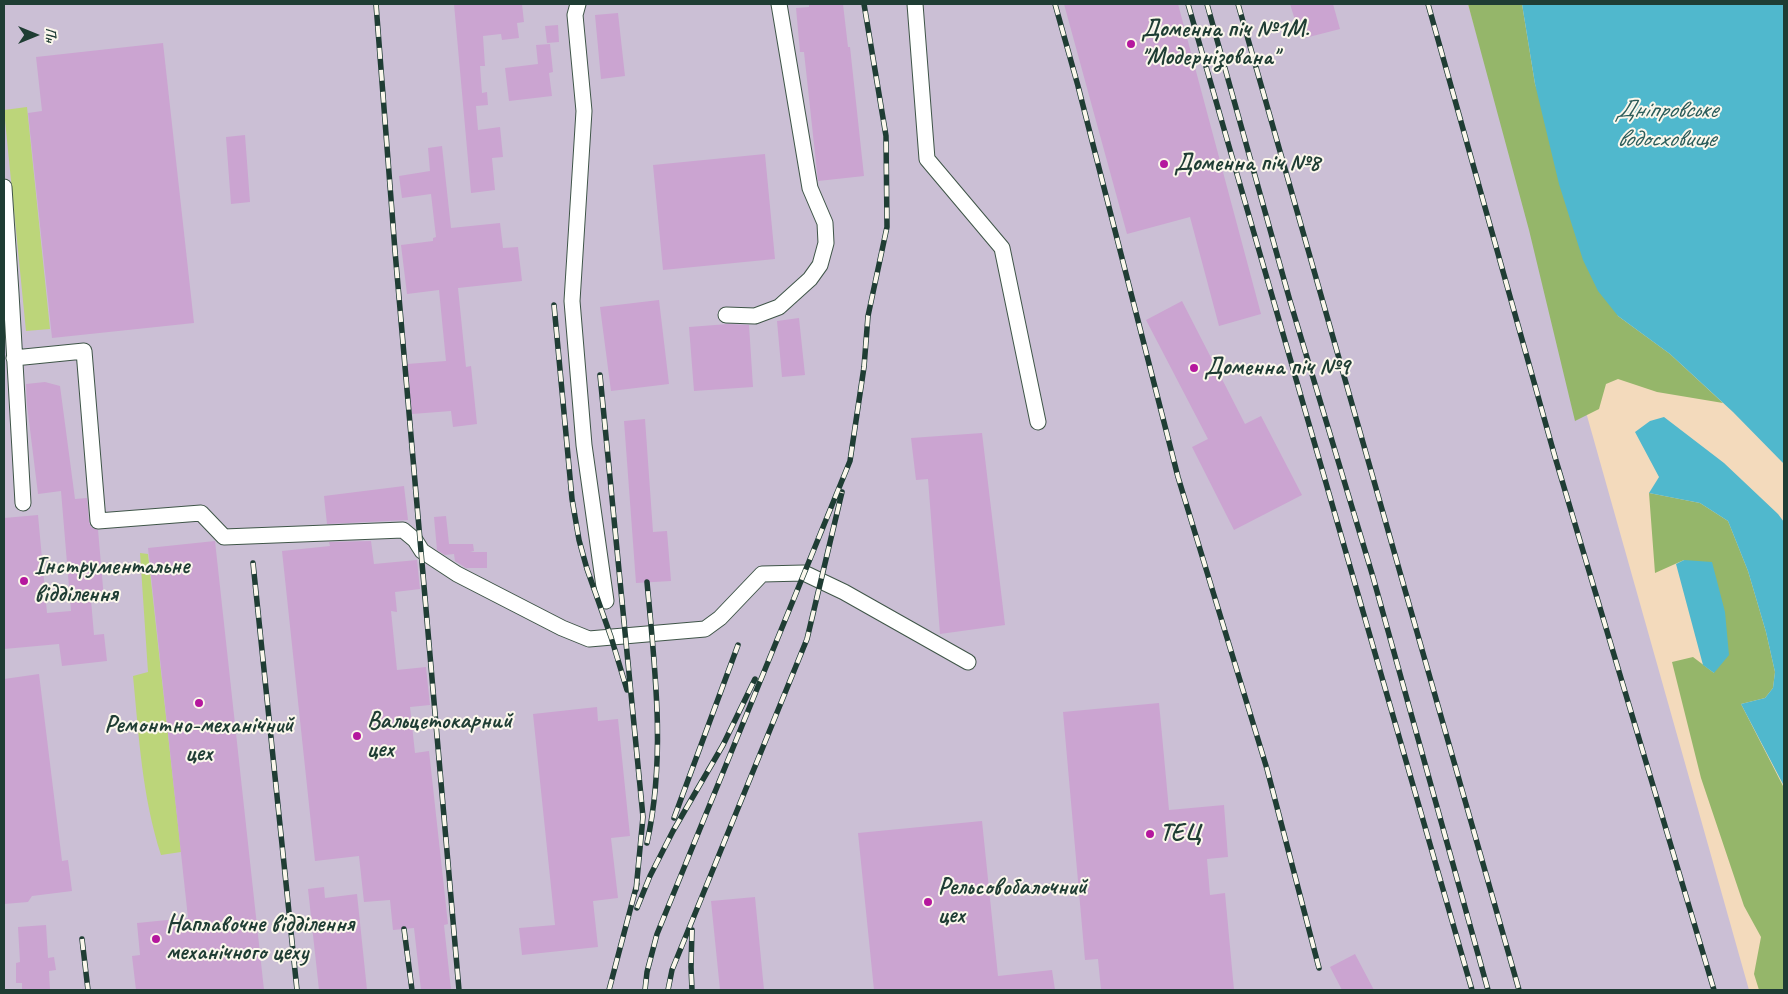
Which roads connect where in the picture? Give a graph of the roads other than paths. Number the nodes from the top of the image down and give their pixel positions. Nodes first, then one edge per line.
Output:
1 (578, 4) edge
2 (780, 4) edge
3 (915, 4) edge
4 (4, 186) edge
5 (7, 293) edge
6 (726, 315) dead end
7 (14, 358) junction
8 (1038, 422) dead end
9 (23, 504) dead end
10 (606, 601) dead end
11 (968, 662) dead end

1 - 10 lane
2 - 6 lane
3 - 8 lane
4 - 5 lane
5 - 7 lane
7 - 9 lane
7 - 11 lane

